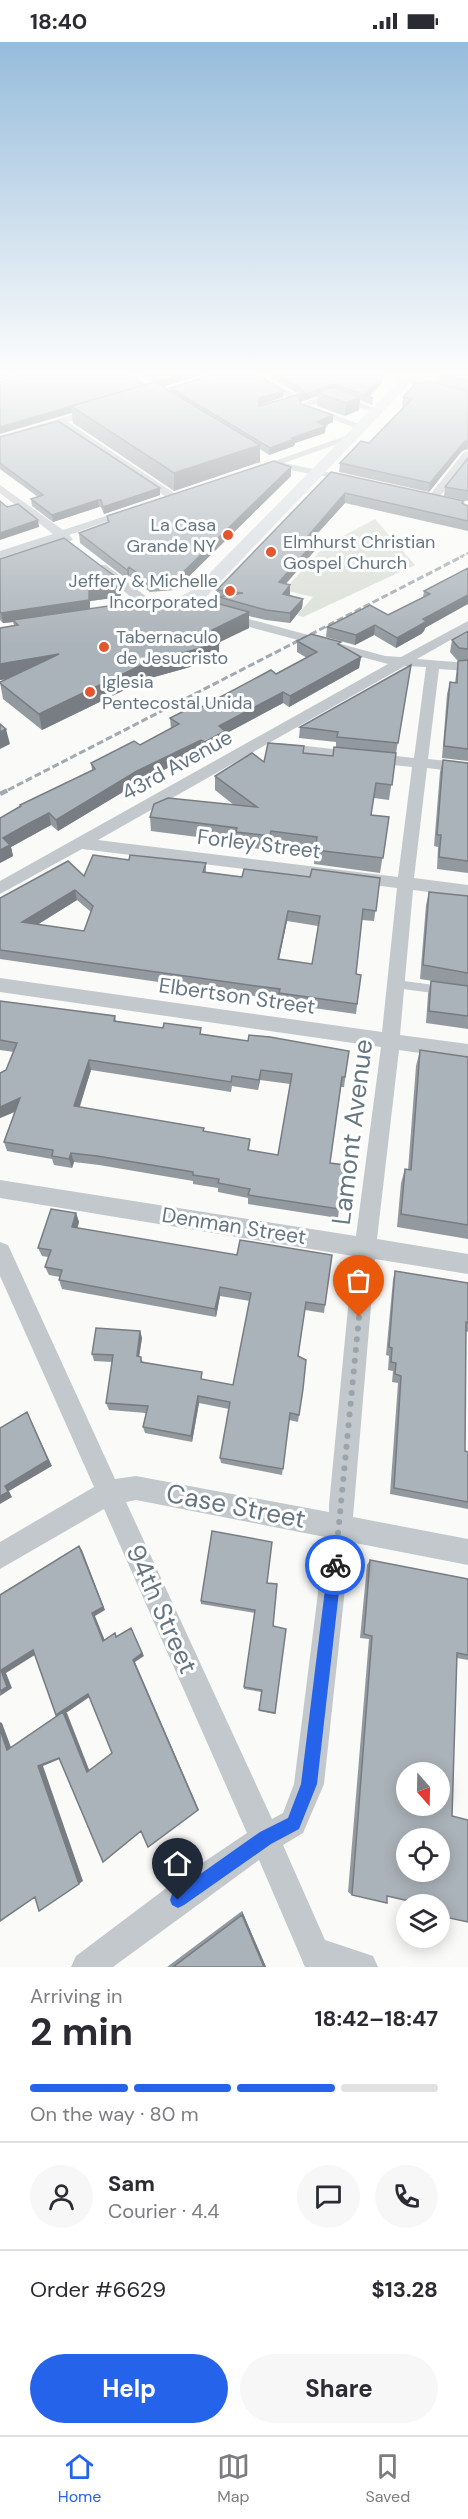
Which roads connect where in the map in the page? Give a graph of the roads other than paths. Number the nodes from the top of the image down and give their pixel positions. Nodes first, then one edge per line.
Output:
1 (125, 465) edge
2 (267, 465) edge
3 (280, 465) edge
4 (325, 465) edge
5 (458, 465) edge
6 (245, 473) edge
7 (316, 473) junction
8 (368, 484) edge
9 (0, 488) edge
10 (173, 497) edge
11 (445, 500) edge
12 (142, 507) edge
13 (61, 535) junction
14 (76, 547) edge
15 (0, 555) edge
16 (95, 562) edge
17 (181, 603) junction
18 (153, 608) junction
19 (129, 611) edge
20 (468, 625) edge
21 (405, 661) junction
22 (434, 664) junction
23 (468, 668) edge
24 (254, 746) junction
25 (420, 762) junction
26 (468, 768) edge
27 (80, 843) junction
28 (405, 883) junction
29 (0, 888) edge
30 (468, 891) edge
31 (396, 984) junction
32 (0, 985) edge
33 (450, 991) edge
34 (391, 1040) junction
35 (468, 1052) edge
36 (0, 1189) edge
37 (365, 1247) junction
38 (0, 1251) edge
39 (468, 1264) edge
40 (109, 1492) junction
41 (339, 1526) junction
42 (468, 1552) edge
43 (0, 1556) edge
44 (266, 1838) junction
45 (318, 1960) edge
46 (87, 1967) edge
47 (362, 1967) edge

1 - 10 street
2 - 6 street
3 - 7 street
4 - 7 street
5 - 11 street
7 - 8 street
7 - 17 street
9 - 13 street
12 - 13 street
13 - 14 street
13 - 15 street
16 - 18 street
17 - 18 street
17 - 21 street
18 - 19 street
20 - 21 street, 43rd Avenue
21 - 22 street
21 - 24 street, 43rd Avenue
22 - 23 street
22 - 25 street, Lamont Avenue
24 - 25 street
24 - 27 street, 43rd Avenue
25 - 26 street
25 - 28 street, Lamont Avenue
27 - 28 street, Forley Street
27 - 29 street, 43rd Avenue
28 - 30 street, Forley Street
28 - 31 street, Lamont Avenue
31 - 33 lane
31 - 34 street, Lamont Avenue
32 - 34 street, Elbertson Street
34 - 35 street, Elbertson Street
34 - 37 street, Lamont Avenue
36 - 37 street, Denman Street
37 - 39 street, Denman Street
37 - 41 street, Lamont Avenue
38 - 40 street, 94th Street
40 - 41 street, Case Street
40 - 43 street
40 - 44 street, 94th Street
41 - 42 street, Case Street
41 - 44 street, Lamont Avenue
44 - 45 street, 94th Street
44 - 46 street, Lamont Avenue
45 - 47 street

